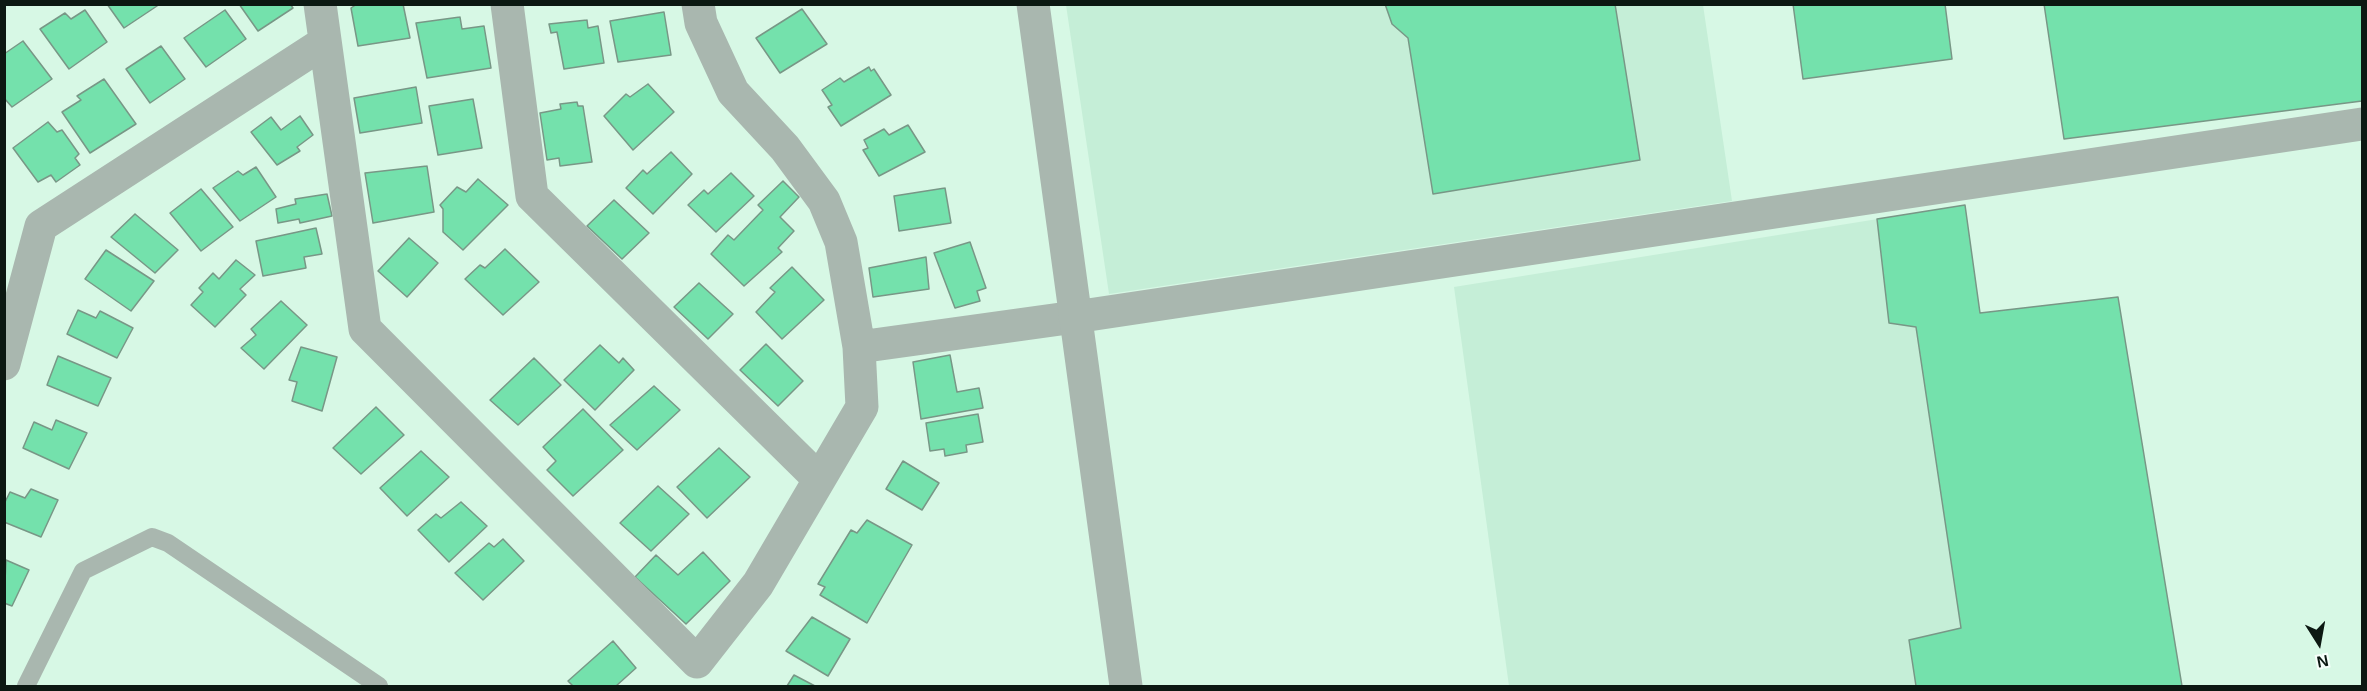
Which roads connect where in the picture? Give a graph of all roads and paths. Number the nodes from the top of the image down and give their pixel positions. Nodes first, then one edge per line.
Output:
1 (320, 4) edge
2 (507, 4) edge
3 (698, 4) edge
4 (1033, 4) edge
5 (325, 42) junction
6 (2362, 124) edge
7 (1075, 316) junction
8 (859, 346) junction
9 (4, 364) edge
10 (819, 479) junction
11 (26, 687) edge
12 (379, 687) edge
13 (1126, 687) edge

1 - 5 street
2 - 10 street
3 - 8 street
4 - 7 street
5 - 9 street
5 - 10 street
6 - 7 street
7 - 8 street
7 - 13 street
8 - 10 street
11 - 12 lane

